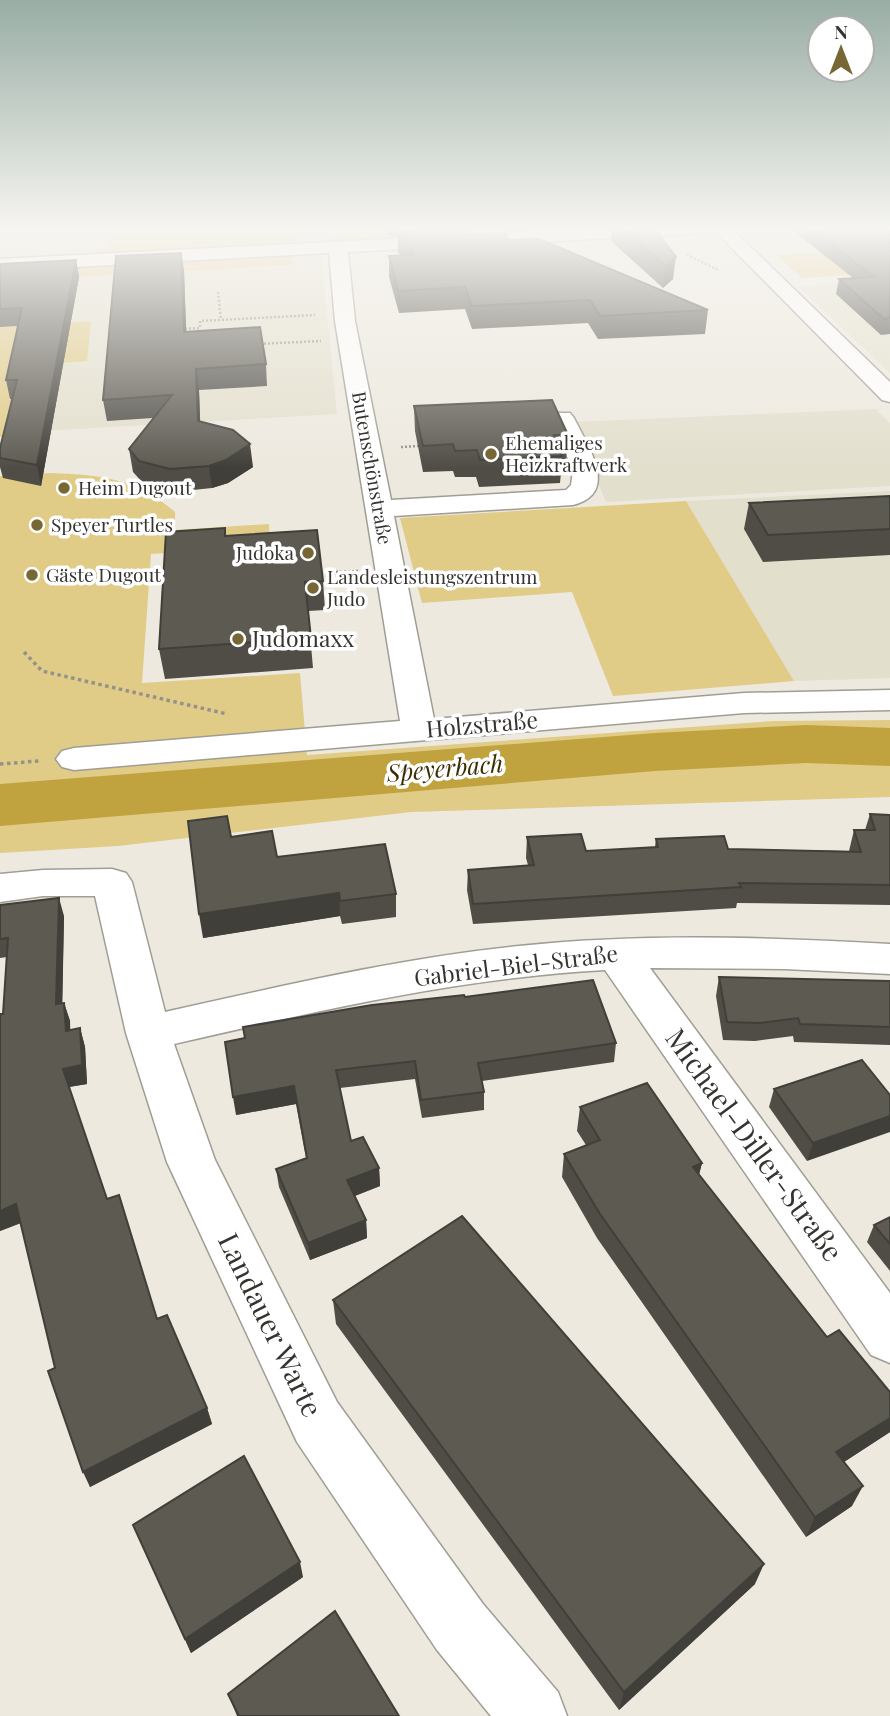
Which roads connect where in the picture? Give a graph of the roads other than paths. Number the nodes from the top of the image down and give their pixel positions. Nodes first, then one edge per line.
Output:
1 (344, 308) edge
2 (802, 308) edge
3 (890, 396) edge
4 (562, 418) edge
5 (379, 508) junction
6 (890, 700) edge
7 (419, 730) junction
8 (74, 759) dead end
9 (0, 888) edge
10 (616, 953) junction
11 (890, 959) edge
12 (148, 1032) junction
13 (890, 1337) edge
14 (534, 1716) edge

1 - 5 street, Butenschönstraße
2 - 3 street
4 - 5 street
5 - 7 street, Butenschönstraße
6 - 7 street, Holzstraße
7 - 8 street, Holzstraße
9 - 12 street, Landauer Warte
10 - 11 street, Gabriel-Biel-Straße
10 - 12 street, Gabriel-Biel-Straße
10 - 13 street, Michael-Diller-Straße
12 - 14 street, Landauer Warte

